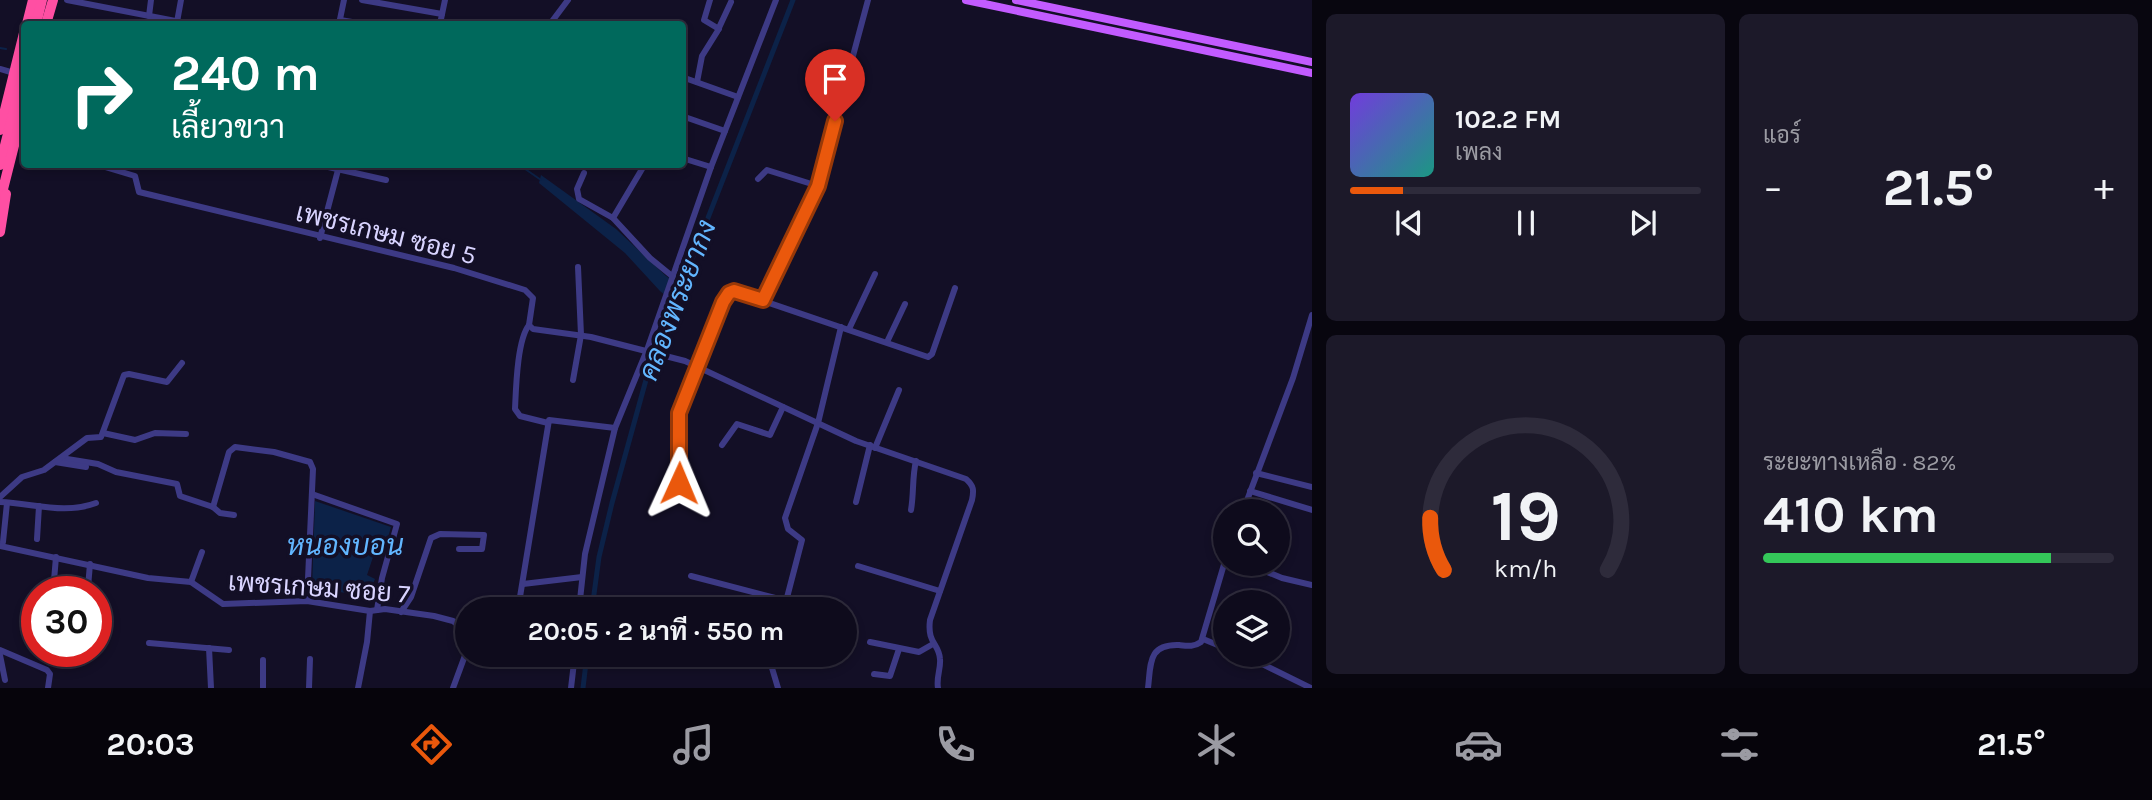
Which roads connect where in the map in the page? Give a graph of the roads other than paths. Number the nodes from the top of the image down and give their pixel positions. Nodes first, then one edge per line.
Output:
1 (33, 0) edge
2 (42, 0) edge
3 (53, 0) edge
4 (67, 0) edge
5 (151, 0) edge
6 (181, 0) edge
7 (344, 0) edge
8 (362, 0) edge
9 (445, 0) edge
10 (568, 0) edge
11 (710, 0) edge
12 (776, 0) edge
13 (868, 0) edge
14 (966, 0) edge
15 (1016, 0) edge
16 (731, 2) dead end
17 (1073, 12) junction
18 (442, 15) junction
19 (149, 16) junction
20 (28, 21) edge
21 (40, 21) edge
22 (41, 21) edge
23 (174, 21) edge
24 (184, 21) edge
25 (339, 21) edge
26 (441, 21) edge
27 (552, 21) edge
28 (1071, 22) junction
29 (719, 29) junction
30 (1312, 62) edge
31 (1, 69) edge
32 (19, 72) edge
33 (1312, 73) edge
34 (0, 78) edge
35 (686, 78) edge
36 (696, 82) junction
37 (5, 90) edge
38 (737, 97) junction
39 (686, 117) edge
40 (21, 124) edge
41 (1, 126) edge
42 (725, 131) junction
43 (17, 149) edge
44 (686, 159) edge
45 (0, 165) edge
46 (711, 167) junction
47 (108, 168) edge
48 (331, 168) edge
49 (643, 168) edge
50 (338, 170) junction
51 (584, 173) dead end
52 (758, 179) dead end
53 (386, 180) dead end
54 (818, 186) junction
55 (0, 201) edge
56 (613, 218) junction
57 (0, 232) edge
58 (320, 237) junction
59 (578, 267) dead end
60 (875, 274) dead end
61 (672, 276) junction
62 (955, 288) dead end
63 (763, 300) junction
64 (905, 304) dead end
65 (1312, 315) edge
66 (528, 325) junction
67 (845, 328) junction
68 (581, 335) junction
69 (887, 342) junction
70 (648, 351) junction
71 (183, 363) dead end
72 (697, 367) junction
73 (573, 380) dead end
74 (899, 390) dead end
75 (783, 407) junction
76 (548, 423) junction
77 (818, 423) junction
78 (615, 428) junction
79 (186, 434) dead end
80 (102, 435) junction
81 (722, 445) dead end
82 (873, 447) junction
83 (58, 460) junction
84 (916, 461) junction
85 (86, 467) dead end
86 (1256, 473) junction
87 (679, 483) dead end
88 (1312, 487) edge
89 (1250, 491) junction
90 (312, 494) junction
91 (0, 497) edge
92 (1247, 499) edge
93 (856, 502) dead end
94 (3, 503) edge
95 (96, 503) dead end
96 (39, 506) junction
97 (213, 506) junction
98 (911, 510) dead end
99 (1312, 510) edge
100 (234, 515) dead end
101 (37, 539) dead end
102 (2, 544) edge
103 (459, 549) dead end
104 (202, 552) dead end
105 (56, 557) junction
106 (90, 564) junction
107 (858, 566) dead end
108 (54, 576) edge
109 (89, 576) edge
110 (691, 576) dead end
111 (1221, 576) edge
112 (1277, 576) edge
113 (582, 577) junction
114 (191, 582) junction
115 (523, 584) junction
116 (1312, 585) edge
117 (940, 591) junction
118 (520, 597) edge
119 (580, 597) edge
120 (771, 597) edge
121 (787, 597) edge
122 (307, 601) junction
123 (374, 611) junction
124 (401, 612) junction
125 (455, 622) edge
126 (1203, 639) junction
127 (870, 642) dead end
128 (149, 643) dead end
129 (1213, 643) edge
130 (933, 645) junction
131 (209, 648) junction
132 (899, 649) junction
133 (229, 650) dead end
134 (0, 653) edge
135 (310, 659) dead end
136 (263, 660) dead end
137 (461, 667) edge
138 (573, 667) edge
139 (772, 667) edge
140 (1268, 667) edge
141 (874, 674) dead end
142 (5, 680) dead end
143 (48, 688) edge
144 (211, 688) edge
145 (263, 688) edge
146 (309, 688) edge
147 (358, 688) edge
148 (453, 688) edge
149 (571, 688) edge
150 (778, 688) edge
151 (938, 688) edge
152 (1147, 688) edge
153 (1311, 688) edge

1 - 20 highway
2 - 21 highway
3 - 22 highway
4 - 19 street
5 - 19 street
6 - 24 street
7 - 25 street
8 - 18 street
9 - 18 street
10 - 27 street
11 - 29 street
12 - 38 street
13 - 54 street
14 - 28 main road
15 - 17 main road
16 - 29 street
17 - 28 main road
17 - 30 main road
18 - 26 street
19 - 23 street
28 - 33 main road
29 - 36 street
31 - 32 street
31 - 34 street
32 - 37 highway
32 - 45 highway
35 - 36 street
36 - 38 street
37 - 41 highway
38 - 42 street
39 - 42 street
40 - 43 highway
42 - 46 street
43 - 55 highway
43 - 57 highway
44 - 46 street
46 - 61 street
47 - 58 street, เพชรเกษม ซอย 5
48 - 50 street
49 - 56 street
50 - 53 street
50 - 58 street
51 - 56 street
52 - 54 street
54 - 63 street
56 - 61 street
58 - 66 street, เพชรเกษม ซอย 5
59 - 68 street
60 - 67 street
61 - 70 street
62 - 69 street
63 - 67 street
63 - 72 street
64 - 69 street
65 - 86 street
66 - 68 street
66 - 76 street
67 - 69 street
67 - 77 street
68 - 70 street
68 - 73 street
70 - 72 street
70 - 78 street
71 - 80 street
72 - 75 street
72 - 87 street
74 - 82 street
75 - 77 street
75 - 81 street
76 - 78 street
76 - 115 street
77 - 82 street
77 - 121 street
78 - 113 street
79 - 80 street
80 - 83 street
82 - 84 street
82 - 93 street
83 - 85 street
83 - 91 street
83 - 97 street
84 - 98 street
84 - 117 street
86 - 88 street
86 - 89 street
89 - 92 street
89 - 99 street
90 - 97 street
90 - 122 street
90 - 123 street
94 - 96 street
94 - 102 street
95 - 96 street
96 - 101 street
97 - 100 street
102 - 105 street, เพชรเกษม ซอย 7
103 - 124 street
104 - 114 street
105 - 106 street, เพชรเกษม ซอย 7
105 - 108 street
106 - 109 street
106 - 114 street, เพชรเกษม ซอย 7
107 - 117 street
110 - 120 street
111 - 126 street
112 - 116 street
113 - 115 street
113 - 119 street
114 - 122 street, เพชรเกษม ซอย 7
115 - 118 street
117 - 130 street
122 - 123 street, เพชรเกษม ซอย 7
123 - 124 street, เพชรเกษม ซอย 7
123 - 147 street
124 - 125 street, เพชรเกษม ซอย 7
126 - 129 street
126 - 152 street
127 - 132 street
128 - 131 street
130 - 132 street
130 - 151 street
131 - 133 street
131 - 144 street
132 - 141 street
134 - 142 street
134 - 143 street
135 - 146 street
136 - 145 street
137 - 148 street
138 - 149 street
139 - 150 street
140 - 153 street

